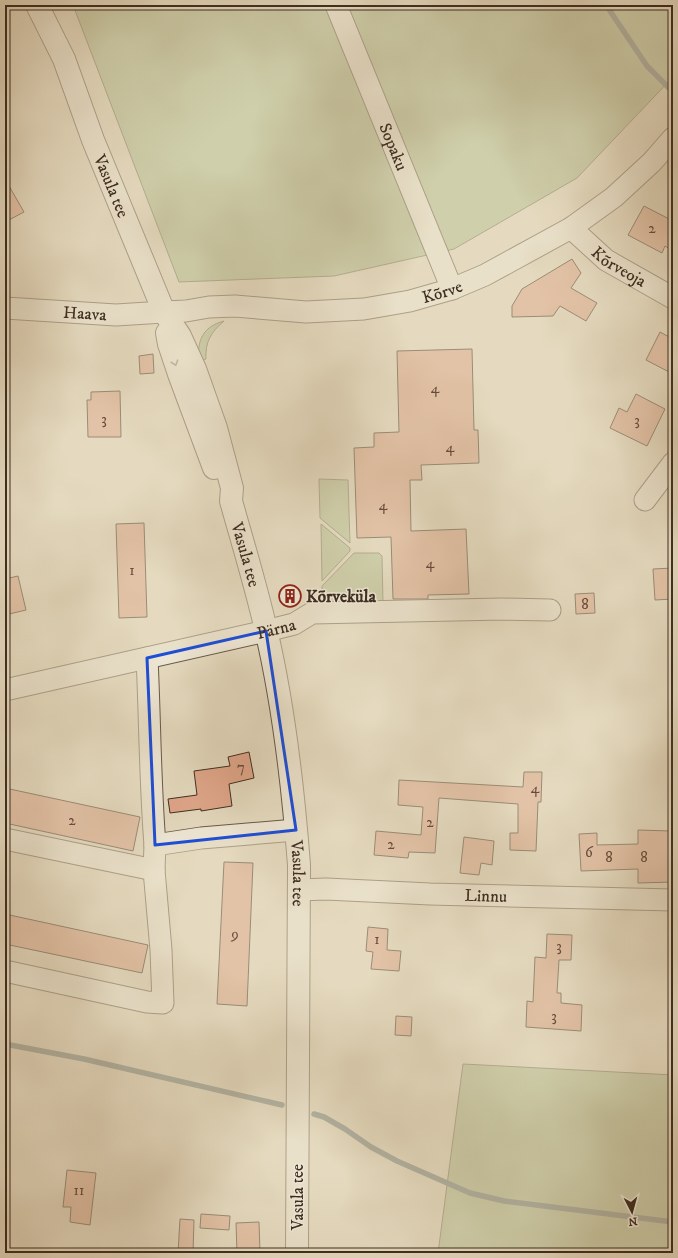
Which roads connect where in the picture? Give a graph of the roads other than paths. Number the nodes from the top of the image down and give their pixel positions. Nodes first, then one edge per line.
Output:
1 (37, 5) edge
2 (51, 5) edge
3 (336, 5) edge
4 (64, 59) junction
5 (673, 138) edge
6 (571, 228) junction
7 (452, 289) junction
8 (673, 298) edge
9 (5, 308) edge
10 (164, 312) junction
11 (673, 464) edge
12 (645, 500) dead end
13 (550, 610) dead end
14 (266, 631) junction
15 (147, 658) junction
16 (5, 690) edge
17 (296, 830) junction
18 (5, 839) edge
19 (155, 845) junction
20 (154, 870) junction
21 (299, 890) junction
22 (673, 900) edge
23 (5, 970) edge
24 (297, 1253) edge

1 - 4 street, Vasula tee
2 - 4 street, Vasula tee
3 - 7 street, Sopaku
4 - 10 street, Vasula tee
5 - 6 street, Kõrve
6 - 7 street, Kõrve
6 - 8 street, Kõrveoja
7 - 10 street, Kõrve
9 - 10 street, Haava
10 - 14 street, Vasula tee
11 - 12 street
13 - 14 street, Pärna
14 - 15 street, Pärna
14 - 17 street, Vasula tee
15 - 16 street, Pärna
15 - 19 street
17 - 19 street
17 - 21 street, Vasula tee
18 - 20 street
19 - 20 street
20 - 23 street
21 - 22 street, Linnu
21 - 24 street, Vasula tee

